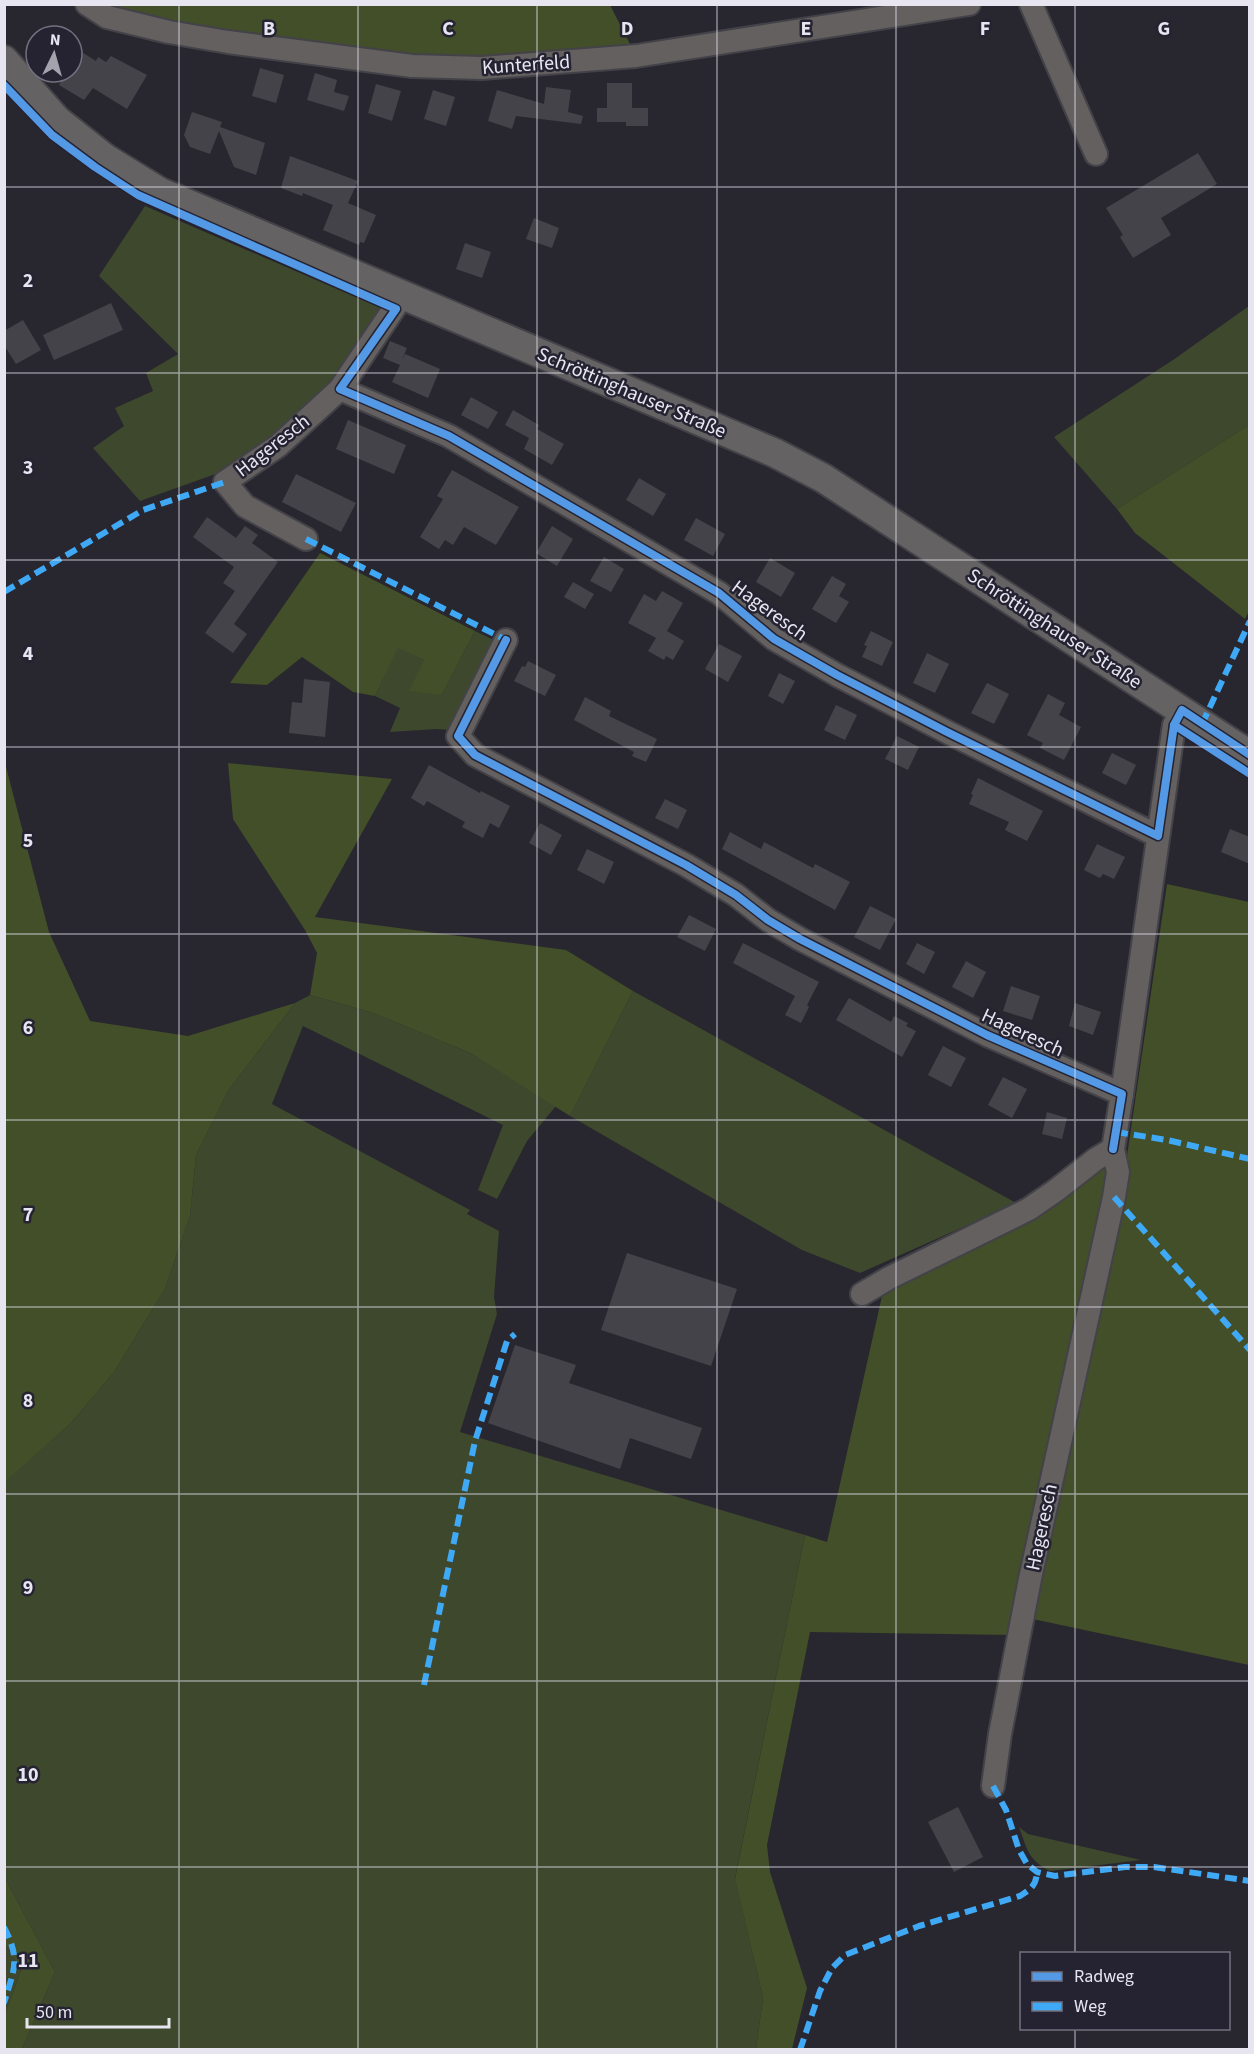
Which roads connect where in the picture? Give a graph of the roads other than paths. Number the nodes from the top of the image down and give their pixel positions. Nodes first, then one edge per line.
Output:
1 (87, 4) edge
2 (969, 4) edge
3 (1031, 4) edge
4 (4, 60) edge
5 (1096, 154) dead end
6 (403, 295) junction
7 (340, 389) junction
8 (306, 539) dead end
9 (506, 640) dead end
10 (1182, 710) junction
11 (1250, 755) edge
12 (1158, 836) junction
13 (1122, 1094) junction
14 (1113, 1149) junction
15 (862, 1294) dead end
16 (993, 1786) dead end

1 - 2 street, Kunterfeld
3 - 5 street
4 - 6 main road, Schröttinghauser Straße
6 - 7 street, Hageresch
6 - 10 main road, Schröttinghauser Straße
7 - 8 street, Hageresch
7 - 12 street, Hageresch
9 - 13 street, Hageresch
10 - 11 main road, Schröttinghauser Straße
10 - 12 street, Hageresch
12 - 13 street, Hageresch
13 - 14 street, Hageresch
14 - 15 street
14 - 16 street, Hageresch

